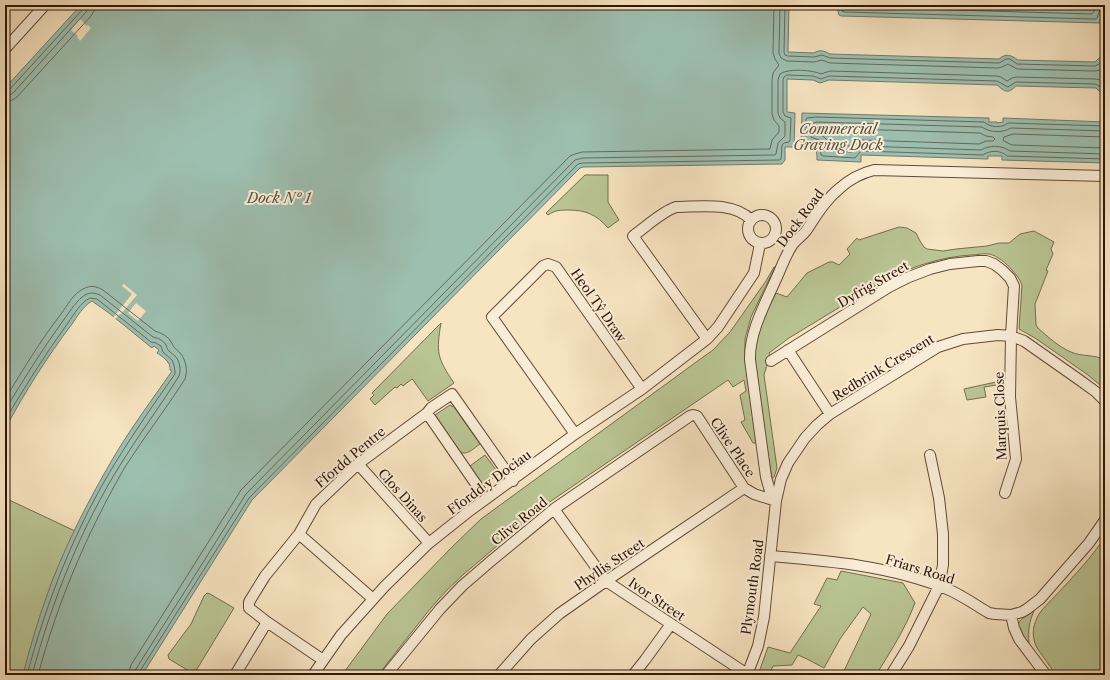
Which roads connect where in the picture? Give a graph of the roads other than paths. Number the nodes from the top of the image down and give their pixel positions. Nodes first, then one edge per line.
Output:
1 (45, 5) edge
2 (5, 49) edge
3 (1103, 177) edge
4 (751, 220) junction
5 (760, 244) junction
6 (1012, 336) junction
7 (707, 339) junction
8 (788, 350) junction
9 (771, 361) dead end
10 (642, 389) junction
11 (1105, 401) edge
12 (427, 413) junction
13 (830, 414) junction
14 (693, 415) joint
15 (575, 434) junction
16 (930, 455) dead end
17 (358, 464) junction
18 (512, 480) junction
19 (744, 488) junction
20 (480, 490) dead end
21 (1005, 493) dead end
22 (776, 501) junction
23 (554, 509) junction
24 (1105, 520) edge
25 (299, 534) junction
26 (429, 543) junction
27 (770, 556) junction
28 (606, 581) junction
29 (939, 586) junction
30 (373, 599) junction
31 (1011, 615) junction
32 (267, 622) junction
33 (671, 624) junction
34 (323, 660) junction
35 (235, 675) edge
36 (313, 675) edge
37 (386, 675) edge
38 (499, 675) edge
39 (633, 675) edge
40 (747, 675) edge
41 (891, 675) edge
42 (1046, 675) edge

1 - 2 street
3 - 22 street, Dock Road
4 - 5 street
4 - 5 street
4 - 7 street
5 - 7 street, Ffordd y Dociau
6 - 8 street, Dyfrig Street
6 - 11 street, Redbrink Crescent
6 - 13 street, Redbrink Crescent
6 - 21 street, Marquis Close
7 - 10 street, Ffordd y Dociau
8 - 9 street, Dyfrig Street
8 - 13 street
10 - 15 street, Ffordd y Dociau
10 - 15 street, Heol Tŷ Draw
12 - 17 street, Ffordd Pentre
12 - 18 street, Ffordd Pentre
12 - 20 street
13 - 22 street, Redbrink Crescent
14 - 19 street, Clive Place
14 - 23 street, Clive Road
15 - 18 street, Ffordd y Dociau
16 - 29 street
17 - 25 street, Ffordd Pentre
17 - 26 street, Clos Dinas
18 - 26 street, Ffordd y Dociau
19 - 22 street, Clive Place
19 - 28 street, Phyllis Street
22 - 27 street, Plymouth Road
23 - 28 street, Ivor Street
23 - 37 street, Clive Road
24 - 31 street
25 - 30 street
25 - 32 street, Ffordd Pentre
26 - 30 street, Ffordd y Dociau
27 - 29 street, Friars Road
27 - 40 street, Plymouth Road
28 - 33 street, Ivor Street
28 - 38 street, Phyllis Street
29 - 31 street, Friars Road
29 - 41 street
30 - 34 street, Ffordd y Dociau
31 - 42 street
32 - 34 street, Ffordd Pentre
32 - 35 street
33 - 39 street
33 - 40 street, Ivor Street
34 - 36 street, Ffordd y Dociau

